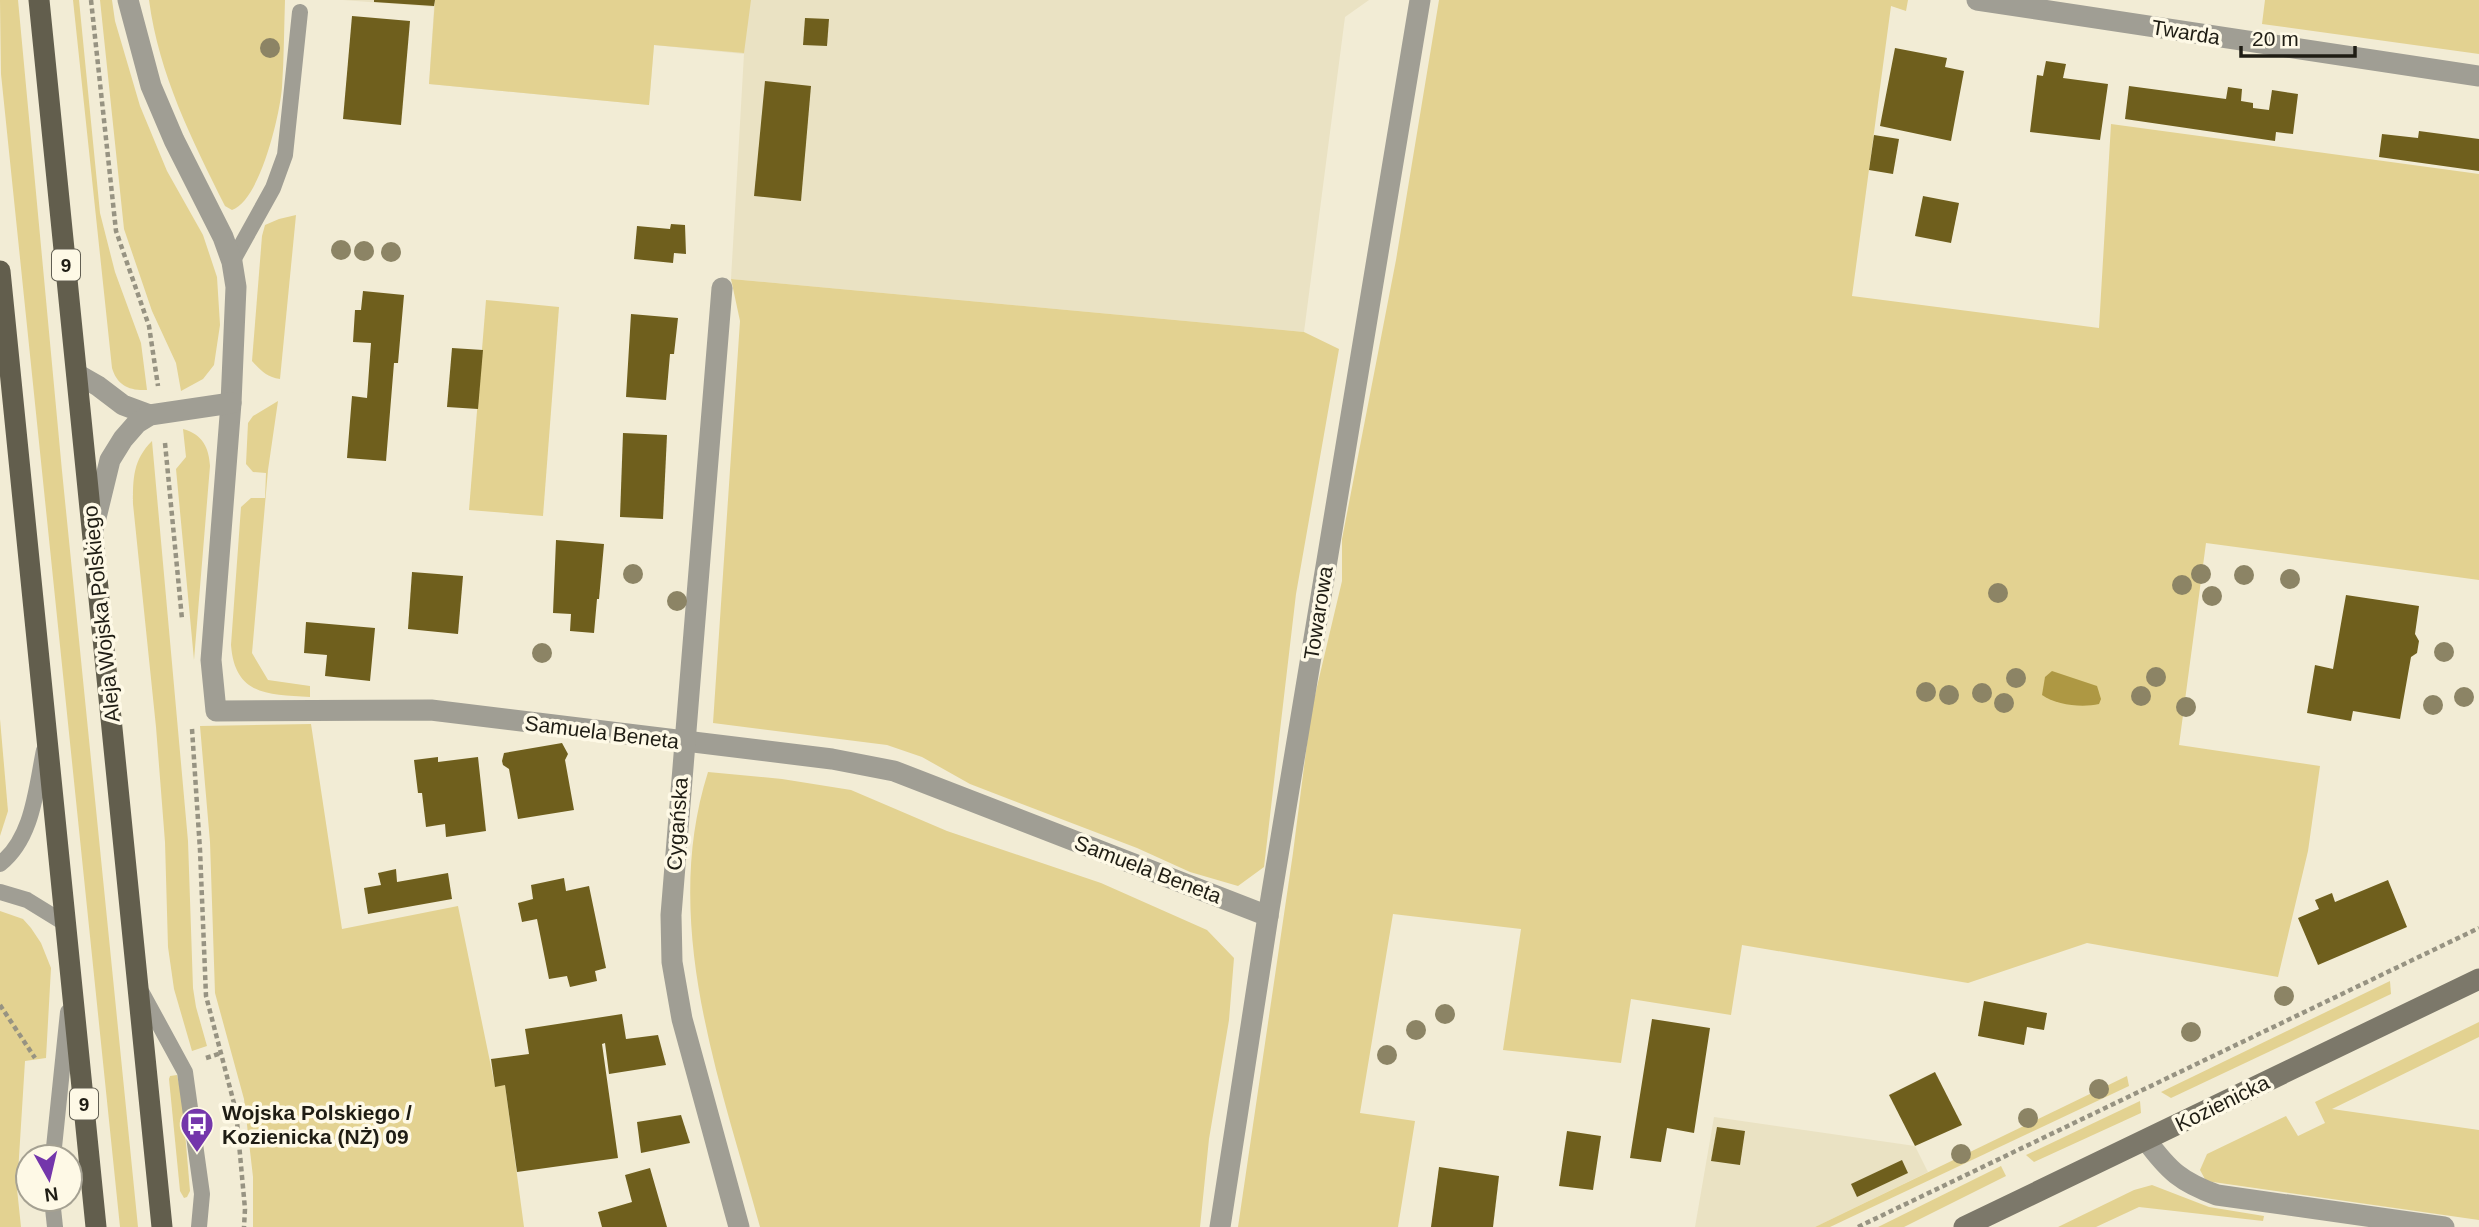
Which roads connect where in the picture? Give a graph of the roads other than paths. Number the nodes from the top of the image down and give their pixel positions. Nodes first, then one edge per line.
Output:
1 (39, 0) edge
2 (128, 0) edge
3 (1420, 0) edge
4 (1977, 0) edge
5 (300, 12) dead end
6 (2479, 76) edge
7 (232, 261) junction
8 (0, 271) edge
9 (722, 288) dead end
10 (77, 374) junction
11 (231, 403) junction
12 (156, 414) junction
13 (93, 530) junction
14 (47, 738) junction
15 (683, 743) junction
16 (0, 864) edge
17 (0, 892) edge
18 (1268, 916) junction
19 (66, 924) junction
20 (2479, 979) edge
21 (71, 981) junction
22 (138, 987) junction
23 (2146, 1140) junction
24 (54, 1143) edge
25 (96, 1227) edge
26 (162, 1227) edge
27 (199, 1227) edge
28 (739, 1227) edge
29 (1220, 1227) edge
30 (1964, 1227) edge
31 (2444, 1227) edge

1 - 10 main road, Aleja Wojska Polskiego / 9
2 - 7 street, Samuela Beneta
3 - 18 street, Towarowa
4 - 6 street, Twarda
5 - 7 lane
7 - 11 street, Samuela Beneta
8 - 14 main road, 9
9 - 15 street, Cygańska
10 - 12 street
10 - 13 main road, Aleja Wojska Polskiego / 9
11 - 12 street
11 - 15 street, Samuela Beneta
12 - 13 street
13 - 22 main road, Aleja Wojska Polskiego / 9
14 - 16 lane
14 - 19 main road, 9
15 - 18 street, Samuela Beneta
15 - 28 street, Cygańska
17 - 19 lane
18 - 29 street, Towarowa
19 - 21 main road, 9
20 - 23 main road, Kozienicka
21 - 24 lane
21 - 25 main road, 9
22 - 26 main road, Aleja Wojska Polskiego / 9
22 - 27 lane
23 - 30 main road, Kozienicka
23 - 31 street

